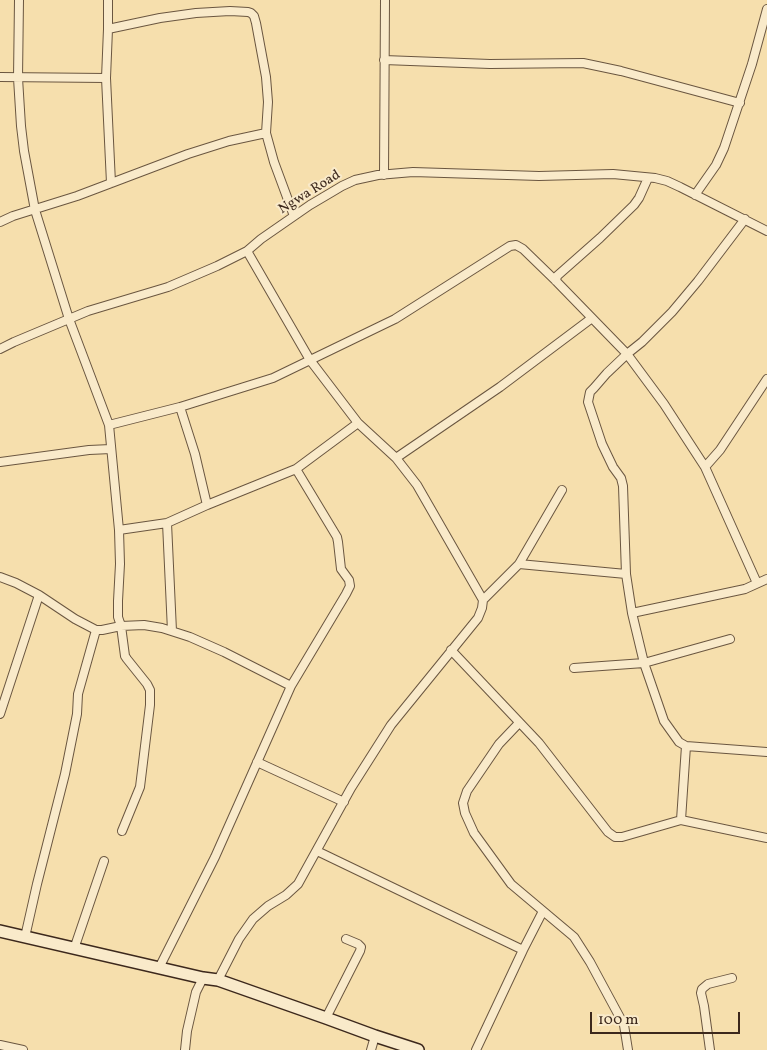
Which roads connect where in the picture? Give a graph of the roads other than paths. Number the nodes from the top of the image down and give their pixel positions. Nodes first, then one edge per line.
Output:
1 (19, 0) edge
2 (108, 0) edge
3 (385, 0) edge
4 (767, 11) edge
5 (108, 29) junction
6 (384, 60) junction
7 (0, 77) edge
8 (18, 78) junction
9 (106, 78) junction
10 (740, 102) junction
11 (266, 133) junction
12 (384, 174) junction
13 (648, 178) junction
14 (111, 184) junction
15 (695, 195) junction
16 (35, 210) junction
17 (294, 216) junction
18 (745, 219) junction
19 (0, 222) edge
20 (767, 231) edge
21 (247, 251) junction
22 (556, 281) junction
23 (592, 318) junction
24 (69, 319) junction
25 (0, 349) edge
26 (627, 354) junction
27 (310, 360) junction
28 (767, 379) edge
29 (180, 407) junction
30 (358, 423) junction
31 (109, 425) junction
32 (111, 449) junction
33 (396, 458) junction
34 (0, 462) edge
35 (706, 467) junction
36 (296, 469) junction
37 (562, 490) dead end
38 (207, 505) junction
39 (167, 523) junction
40 (119, 530) junction
41 (519, 564) junction
42 (626, 574) junction
43 (0, 577) edge
44 (767, 579) edge
45 (757, 584) junction
46 (39, 595) junction
47 (483, 600) junction
48 (632, 614) junction
49 (121, 626) junction
50 (96, 630) junction
51 (172, 631) junction
52 (730, 639) dead end
53 (451, 650) junction
54 (644, 663) junction
55 (574, 668) dead end
56 (291, 686) junction
57 (0, 714) edge
58 (519, 723) junction
59 (686, 746) junction
60 (767, 752) edge
61 (257, 762) junction
62 (344, 802) junction
63 (681, 820) junction
64 (122, 831) dead end
65 (767, 838) edge
66 (317, 851) junction
67 (104, 861) dead end
68 (543, 911) junction
69 (0, 931) edge
70 (25, 937) junction
71 (346, 939) dead end
72 (74, 949) junction
73 (523, 950) junction
74 (159, 968) junction
75 (204, 978) junction
76 (732, 978) dead end
77 (218, 980) junction
78 (326, 1018) junction
79 (374, 1036) junction
80 (0, 1045) edge
81 (23, 1050) edge
82 (185, 1050) edge
83 (371, 1050) edge
84 (418, 1050) edge
85 (476, 1050) edge
86 (628, 1050) edge
87 (710, 1050) edge

1 - 8 street
2 - 5 street
3 - 6 street
4 - 10 street
5 - 9 street
5 - 11 street
6 - 10 street
6 - 12 street
7 - 8 street
8 - 9 street
8 - 16 street
9 - 14 street
10 - 15 street
11 - 14 street
11 - 17 street
12 - 13 street, Ngwa Road
12 - 17 street, Ngwa Road
13 - 15 street, Ngwa Road
13 - 22 street
14 - 16 street
15 - 18 street, Ngwa Road
16 - 19 street
16 - 24 street
17 - 21 street, Ngwa Road
18 - 20 street, Ngwa Road
18 - 26 street
21 - 24 street, Ngwa Road
21 - 27 street
22 - 23 street
22 - 27 street
23 - 26 street
23 - 33 street
24 - 25 street, Ngwa Road
24 - 31 street
26 - 35 street
26 - 42 street
27 - 29 street
27 - 30 street
28 - 35 street
29 - 31 street
29 - 38 street
30 - 33 street
30 - 36 street
31 - 32 street
32 - 34 street
32 - 40 street
33 - 47 street
35 - 45 street
36 - 38 street
36 - 56 street
37 - 41 street
38 - 39 street
39 - 40 street
39 - 51 street
40 - 49 street
41 - 42 street
41 - 47 street
42 - 48 street
43 - 46 street
44 - 45 street
45 - 48 street
46 - 50 street
46 - 57 street
47 - 53 street
48 - 54 street
49 - 50 street
49 - 51 street
49 - 64 street
50 - 70 street
51 - 56 street
52 - 54 street
53 - 58 street
53 - 62 street
54 - 55 street
54 - 59 street
56 - 61 street
58 - 63 street
58 - 68 street
59 - 60 street
59 - 63 street
61 - 62 street
61 - 74 street
62 - 66 street
63 - 65 street
66 - 73 street
66 - 77 street
67 - 72 street
68 - 73 street
68 - 86 street
69 - 70 street
70 - 72 street
71 - 78 street
72 - 74 street
73 - 85 street
74 - 75 street
75 - 77 street
75 - 82 street
76 - 87 street
77 - 78 street
78 - 79 street
79 - 83 street
79 - 84 street
80 - 81 street

